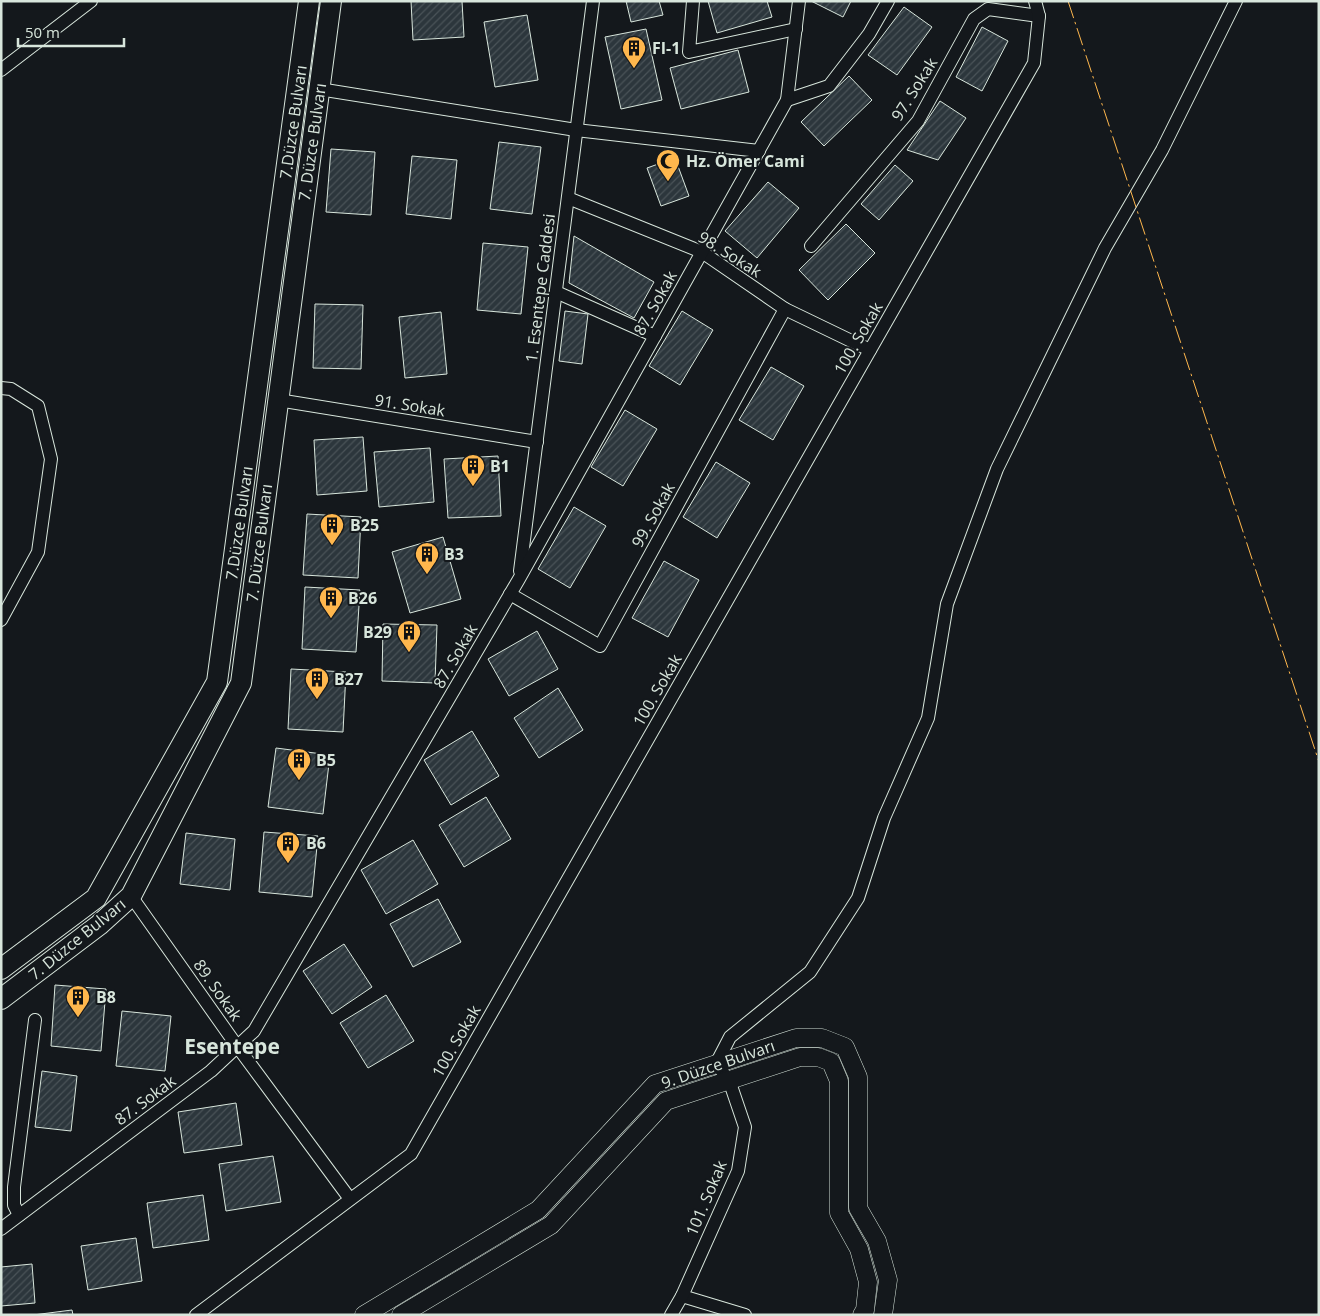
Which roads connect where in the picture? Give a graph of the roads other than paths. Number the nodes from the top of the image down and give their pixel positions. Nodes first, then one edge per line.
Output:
1 (91, 1) edge
2 (309, 1) edge
3 (331, 1) edge
4 (592, 1) edge
5 (693, 1) edge
6 (798, 1) edge
7 (888, 1) edge
8 (1035, 1) edge
9 (1236, 1) edge
10 (1039, 16) junction
11 (796, 29) junction
12 (1, 70) edge
13 (319, 89) junction
14 (787, 100) junction
15 (576, 130) junction
16 (759, 151) junction
17 (568, 198) junction
18 (811, 246) dead end
19 (702, 252) junction
20 (556, 292) junction
21 (785, 309) junction
22 (655, 336) junction
23 (870, 350) junction
24 (1, 388) edge
25 (278, 400) junction
26 (537, 442) junction
27 (519, 578) junction
28 (510, 594) junction
29 (1, 620) edge
30 (131, 896) junction
31 (1, 969) edge
32 (1, 999) edge
33 (35, 1020) dead end
34 (237, 1046) junction
35 (716, 1064) junction
36 (729, 1080) junction
37 (350, 1199) junction
38 (19, 1215) junction
39 (1, 1228) edge
40 (682, 1296) junction
41 (196, 1315) edge
42 (364, 1315) edge
43 (401, 1315) edge
44 (671, 1315) edge
45 (745, 1315) edge
46 (862, 1315) edge
47 (883, 1315) edge

1 - 12 street
2 - 31 main road, 7.Düzce Bulvarı
3 - 13 main road, 7. Düzce Bulvarı
4 - 15 street, 1. Esentepe Caddesi
5 - 11 street
6 - 11 street, 87. Sokak
7 - 14 street
8 - 10 street, 100. Sokak
9 - 35 street
10 - 18 street, 97. Sokak
10 - 23 street, 100. Sokak
11 - 14 street, 87. Sokak
13 - 15 street
13 - 25 main road, 7. Düzce Bulvarı
14 - 16 street, 87. Sokak
15 - 16 street
15 - 17 street, 1. Esentepe Caddesi
16 - 19 street, 87. Sokak
17 - 19 street, 98. Sokak
17 - 20 street, 1. Esentepe Caddesi
19 - 21 street, 98. Sokak
19 - 22 street, 87. Sokak
20 - 22 street
20 - 26 street, 1. Esentepe Caddesi
21 - 23 street, 98. Sokak
21 - 28 street, 99. Sokak
22 - 27 street, 87. Sokak
23 - 37 street, 100. Sokak
24 - 29 street
25 - 26 street, 91. Sokak
25 - 30 main road, 7. Düzce Bulvarı
26 - 27 street, 1. Esentepe Caddesi
27 - 28 street, 87. Sokak
28 - 34 street, 87. Sokak
30 - 32 main road, 7. Düzce Bulvarı
30 - 34 street, 89. Sokak
33 - 38 street
34 - 37 street, 89. Sokak
34 - 38 street, 87. Sokak
35 - 36 street, 101. Sokak
35 - 42 main road, 9. Düzce Bulvarı
35 - 47 main road, 9. Düzce Bulvarı
36 - 40 street, 101. Sokak
36 - 43 main road, 9. Düzce Bulvarı
36 - 46 main road, 9. Düzce Bulvarı
37 - 41 street, 100. Sokak
38 - 39 street, 87. Sokak
40 - 44 street, 101. Sokak
40 - 45 street

